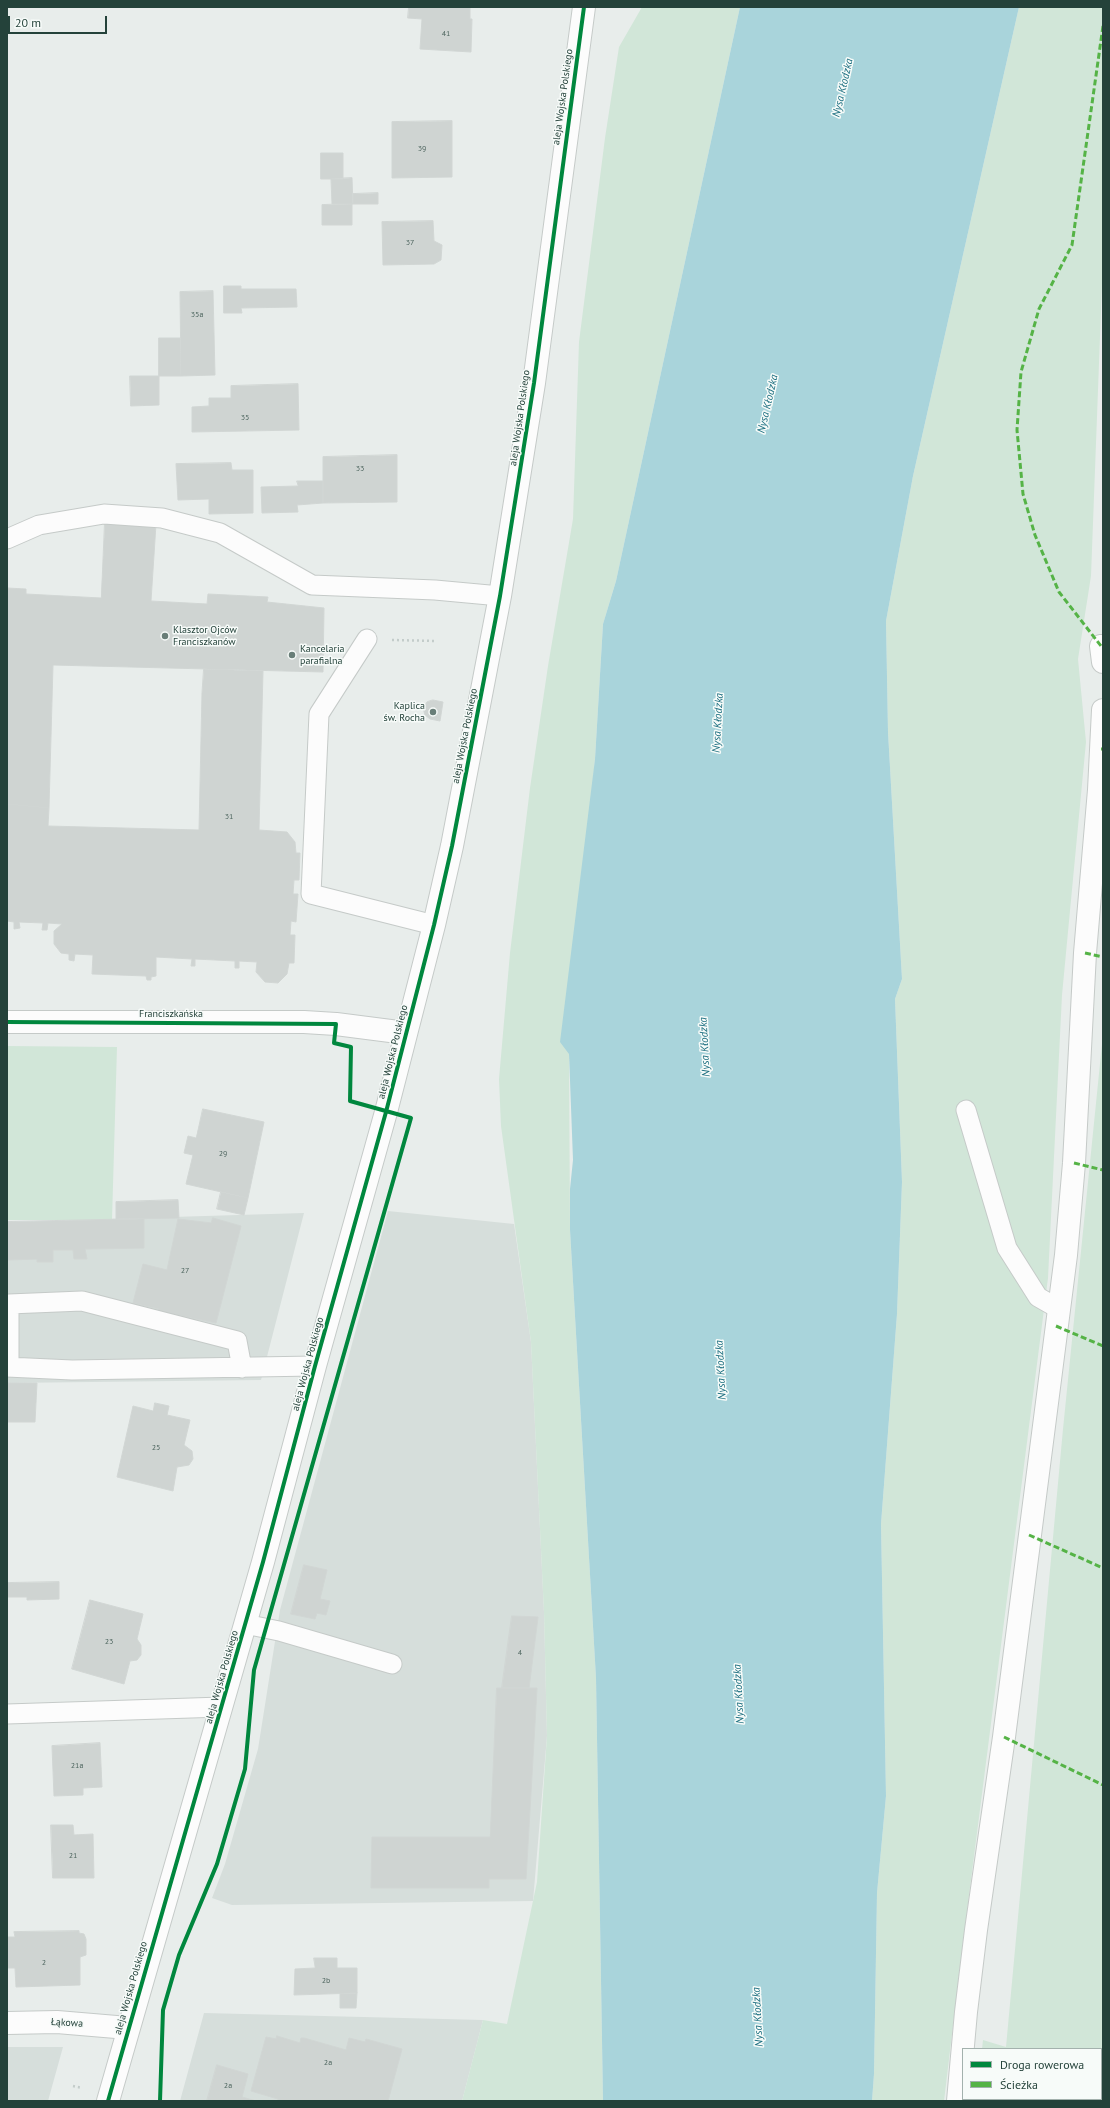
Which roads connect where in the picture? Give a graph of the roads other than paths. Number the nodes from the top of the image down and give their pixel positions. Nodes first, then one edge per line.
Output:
1 (584, 7) edge
2 (7, 539) edge
3 (500, 596) junction
4 (367, 639) road end
5 (1103, 710) edge
6 (434, 925) junction
7 (7, 1022) edge
8 (406, 1034) junction
9 (966, 1110) dead end
10 (1059, 1309) junction
11 (315, 1366) junction
12 (8, 1367) edge
13 (242, 1368) junction
14 (245, 1624) junction
15 (392, 1664) dead end
16 (222, 1707) junction
17 (7, 1714) edge
18 (7, 2023) edge
19 (128, 2028) junction
20 (963, 2048) edge
21 (962, 2061) edge
22 (108, 2101) edge
23 (958, 2101) edge

1 - 3 street, aleja Wojska Polskiego
2 - 3 lane
3 - 6 street, aleja Wojska Polskiego
4 - 6 lane
5 - 10 street
6 - 8 street, aleja Wojska Polskiego
7 - 8 street, Franciszkańska
8 - 11 street, aleja Wojska Polskiego
9 - 10 lane
10 - 20 street
11 - 13 lane
11 - 14 street, aleja Wojska Polskiego
12 - 13 lane
12 - 13 lane
14 - 15 lane
14 - 16 street, aleja Wojska Polskiego
16 - 17 lane
16 - 19 street, aleja Wojska Polskiego
18 - 19 street, Łąkowa
19 - 22 street, aleja Wojska Polskiego
21 - 23 street

